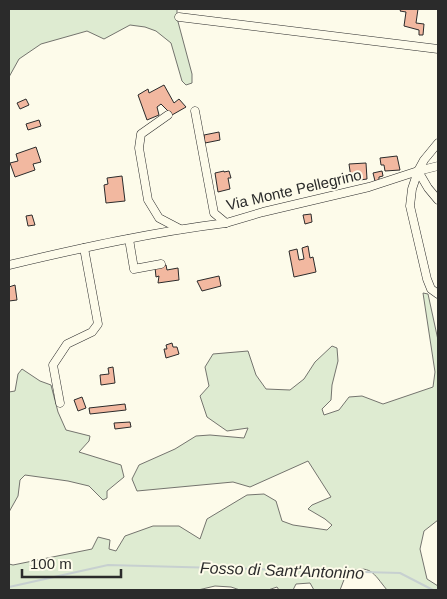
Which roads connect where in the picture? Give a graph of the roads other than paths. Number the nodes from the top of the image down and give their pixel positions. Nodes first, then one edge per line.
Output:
1 (179, 17) dead end
2 (438, 49) edge
3 (195, 111) dead end
4 (168, 114) dead end
5 (438, 143) edge
6 (438, 166) edge
7 (418, 171) junction
8 (438, 200) edge
9 (226, 222) junction
10 (180, 229) junction
11 (129, 238) junction
12 (84, 248) junction
13 (161, 264) dead end
14 (9, 265) edge
15 (438, 294) edge
16 (60, 403) dead end

1 - 2 street
3 - 9 street, Via Monte Pellegrino
4 - 10 street
5 - 7 street
6 - 7 street, Via Monte Pellegrino
7 - 8 street
7 - 9 street, Via Monte Pellegrino
7 - 15 street
9 - 10 street
10 - 11 street
11 - 12 street
11 - 13 street
12 - 14 street
12 - 16 street

